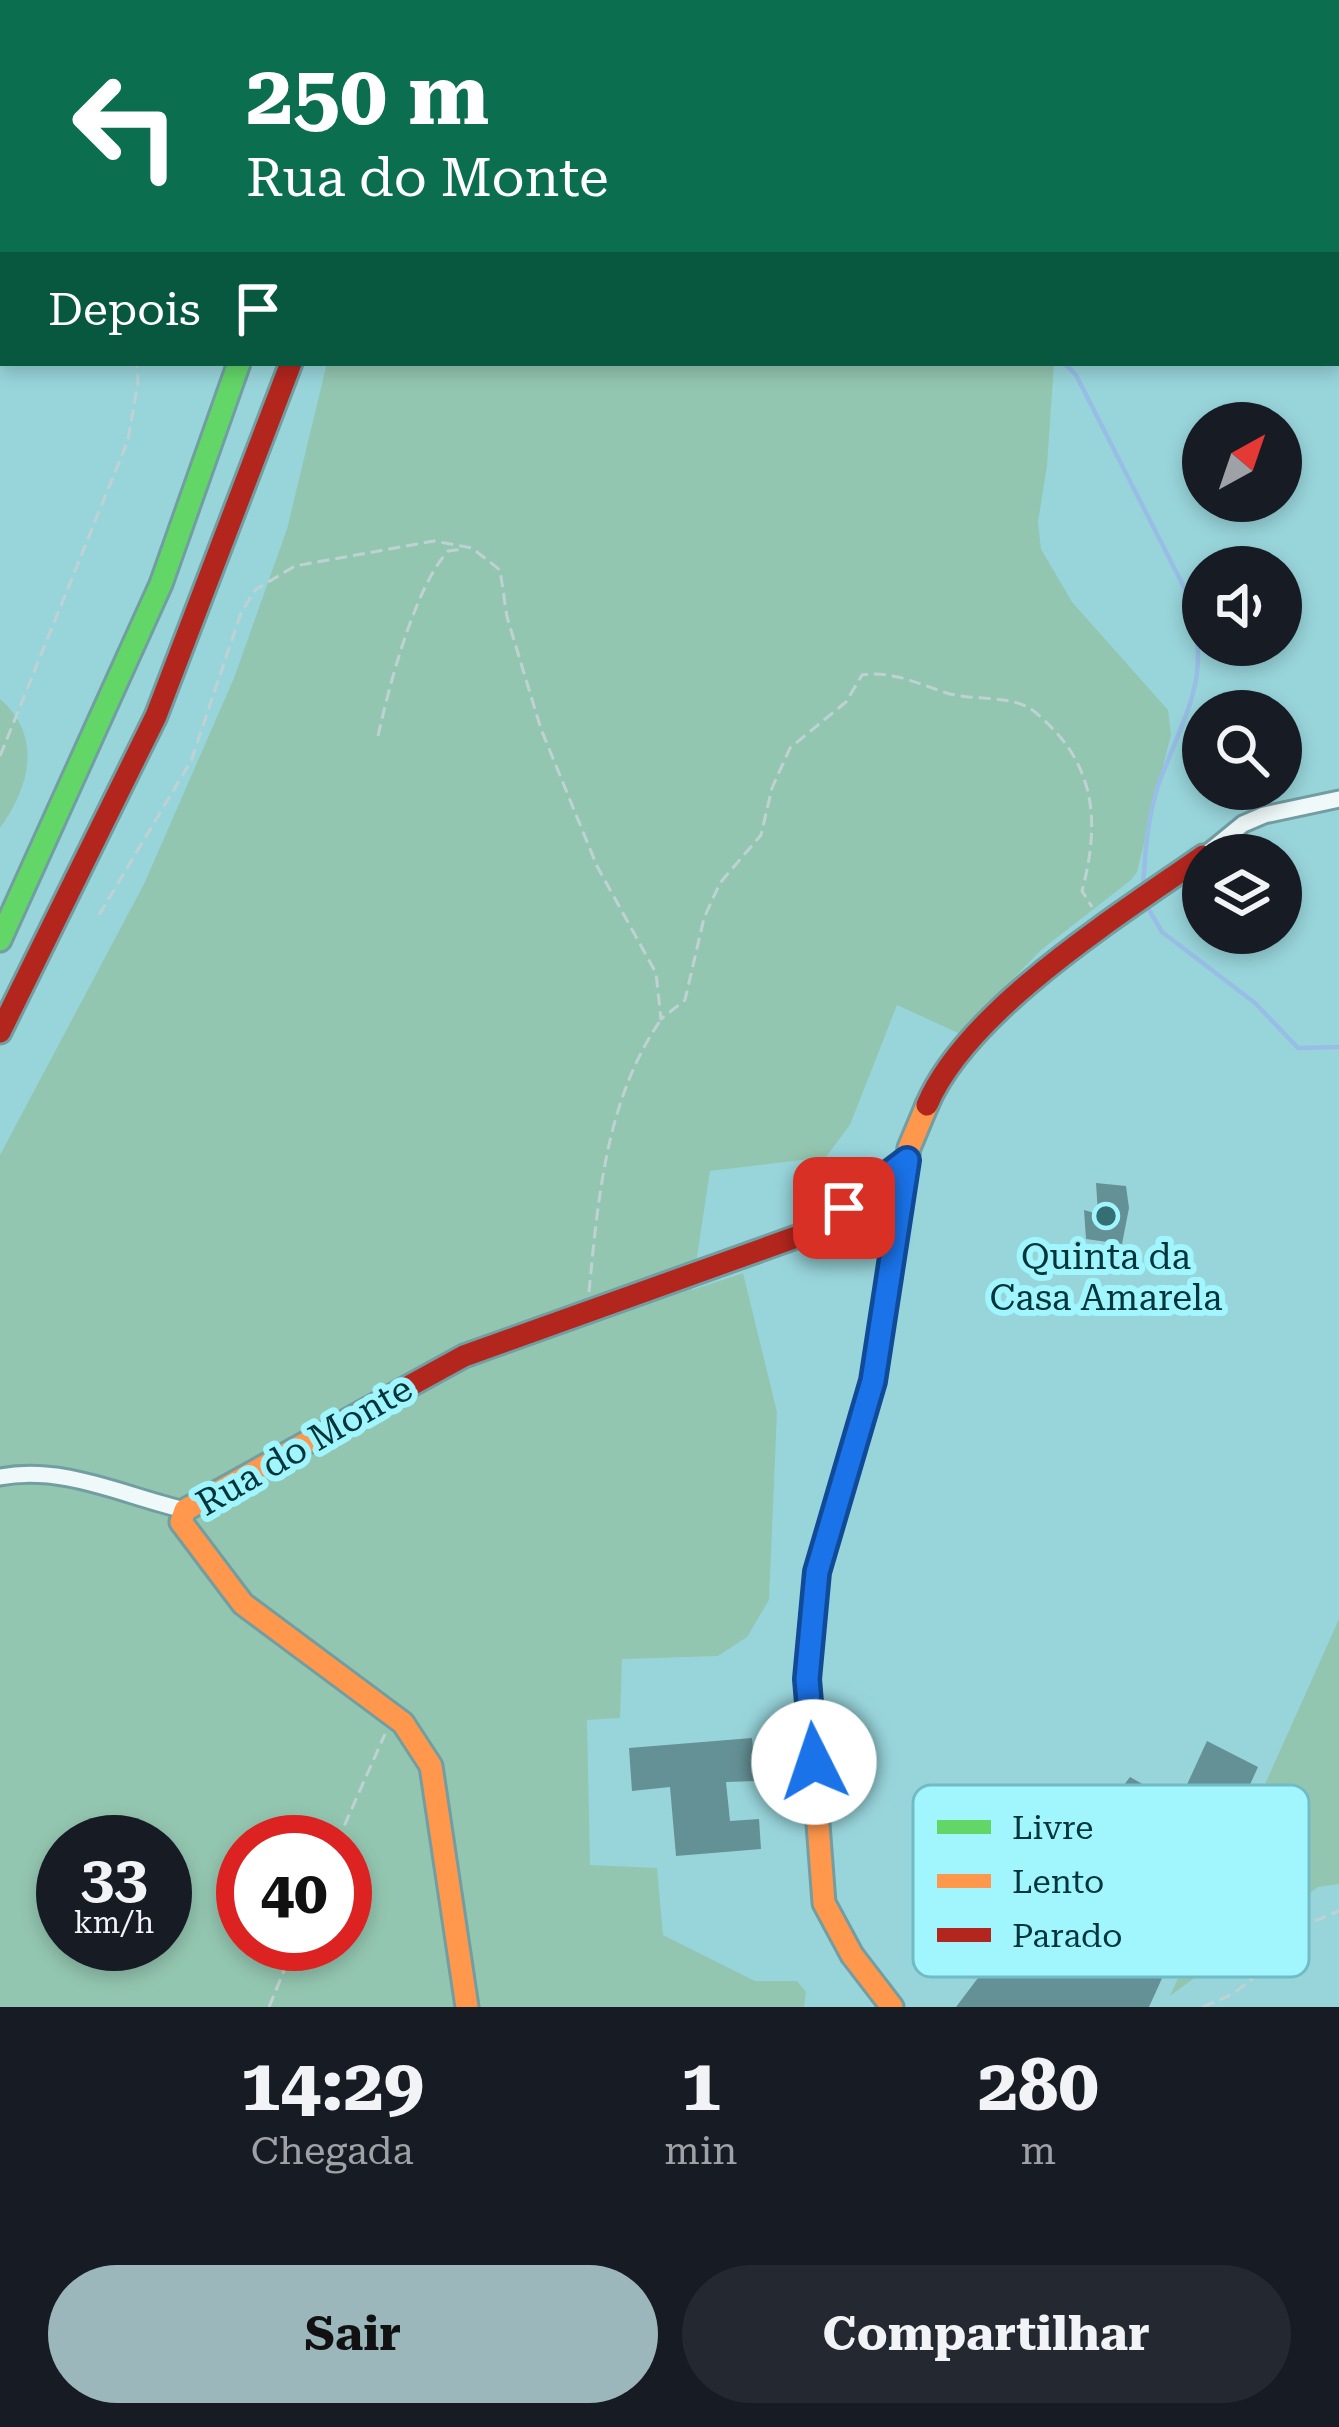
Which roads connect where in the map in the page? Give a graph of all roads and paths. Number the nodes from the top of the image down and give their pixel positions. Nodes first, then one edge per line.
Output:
1 (1207, 0) edge
2 (1269, 0) edge
3 (137, 366) edge
4 (239, 366) edge
5 (289, 369) edge
6 (472, 548) junction
7 (378, 736) dead end
8 (0, 755) edge
9 (1339, 799) edge
10 (1231, 834) edge
11 (1182, 871) edge
12 (99, 916) dead end
13 (1093, 934) junction
14 (0, 940) edge
15 (661, 1019) junction
16 (0, 1032) edge
17 (907, 1160) junction
18 (587, 1313) junction
19 (0, 1477) edge
20 (185, 1510) junction
21 (396, 1718) junction
22 (348, 1815) edge
23 (1339, 1911) edge
24 (1309, 1923) edge
25 (284, 1971) edge
26 (1254, 1977) edge
27 (269, 2007) edge
28 (467, 2007) edge
29 (892, 2007) edge
30 (1203, 2007) edge

1 - 2 path
3 - 8 path
4 - 14 main road
5 - 16 main road
6 - 7 path
6 - 12 path
6 - 15 path
9 - 10 street
11 - 13 main road
13 - 15 path
13 - 17 main road
15 - 18 path
17 - 18 main road, Rua do Monte
17 - 29 main road
18 - 20 main road, Rua do Monte
19 - 20 street
20 - 21 main road, Rua do Monte
21 - 22 path
21 - 28 main road, Rua do Monte
23 - 24 path
25 - 27 path
26 - 30 path

